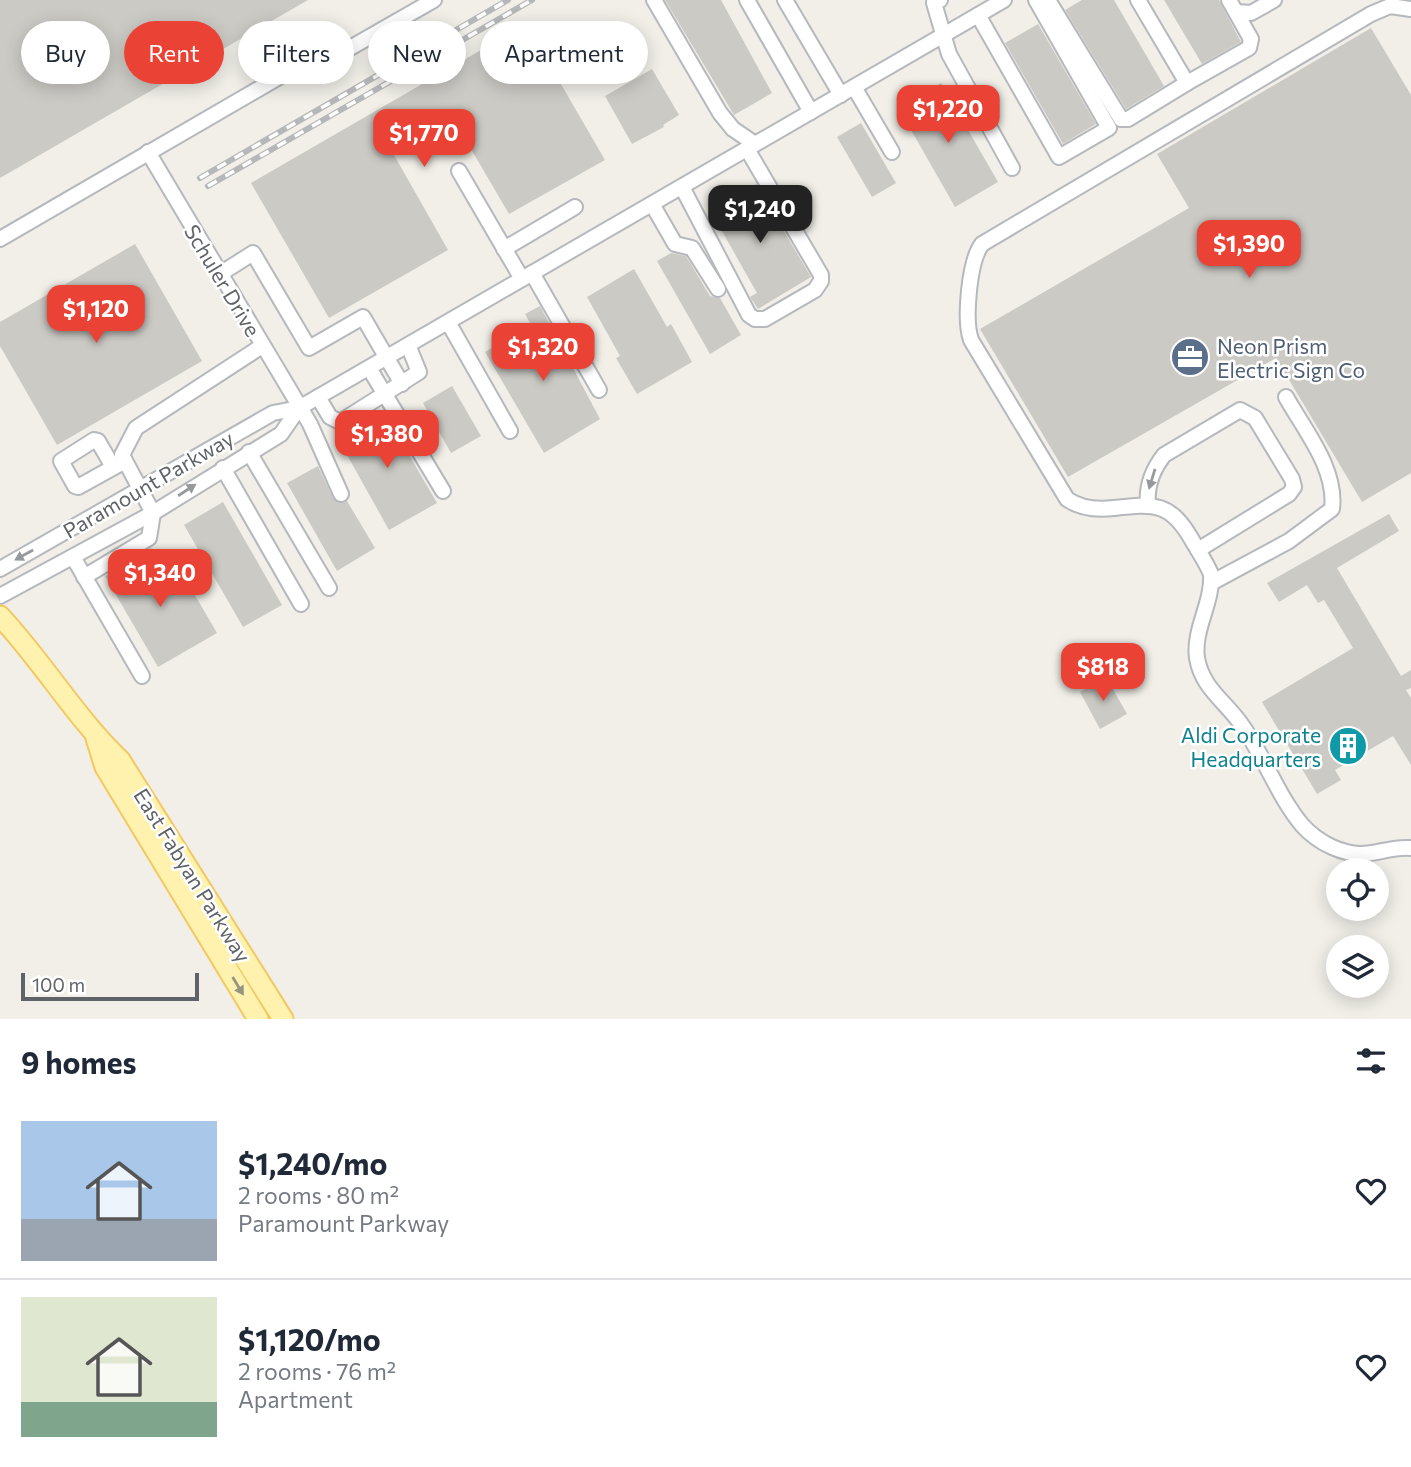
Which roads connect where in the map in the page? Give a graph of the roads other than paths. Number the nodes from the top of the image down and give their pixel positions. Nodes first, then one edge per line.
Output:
1 (434, 0) edge
2 (654, 0) edge
3 (747, 0) edge
4 (785, 0) edge
5 (940, 0) edge
6 (1004, 0) edge
7 (1138, 0) edge
8 (1274, 0) edge
9 (1047, 1) edge
10 (1233, 6) edge
11 (1411, 9) edge
12 (978, 15) junction
13 (945, 34) junction
14 (1187, 83) junction
15 (854, 87) junction
16 (841, 95) junction
17 (811, 112) junction
18 (751, 146) junction
19 (148, 152) junction
20 (892, 152) dead end
21 (1012, 168) dead end
22 (459, 171) dead end
23 (682, 187) junction
24 (652, 204) junction
25 (575, 207) dead end
26 (0, 239) edge
27 (504, 249) junction
28 (220, 274) junction
29 (527, 276) junction
30 (718, 289) dead end
31 (447, 323) junction
32 (408, 345) junction
33 (262, 346) junction
34 (387, 358) junction
35 (369, 368) junction
36 (402, 384) junction
37 (599, 390) dead end
38 (385, 395) junction
39 (318, 397) junction
40 (1286, 397) dead end
41 (299, 408) junction
42 (510, 431) dead end
43 (248, 452) junction
44 (223, 468) junction
45 (141, 491) junction
46 (443, 491) dead end
47 (341, 494) dead end
48 (1148, 506) junction
49 (153, 513) junction
50 (1198, 550) junction
51 (73, 557) junction
52 (0, 569) edge
53 (84, 577) junction
54 (1211, 583) junction
55 (329, 588) dead end
56 (0, 596) edge
57 (301, 604) dead end
58 (0, 616) edge
59 (142, 676) dead end
60 (95, 737) junction
61 (1411, 848) edge
62 (258, 1019) edge
63 (283, 1019) edge

1 - 19 street
2 - 18 street
3 - 17 street
4 - 16 street
5 - 13 street
6 - 12 street, Paramount Parkway
7 - 14 street
8 - 10 street
9 - 12 street
9 - 14 street
10 - 14 street
11 - 48 street
12 - 13 street, Paramount Parkway
13 - 15 street, Paramount Parkway
13 - 21 street
15 - 16 street, Paramount Parkway
15 - 20 street
16 - 17 street, Paramount Parkway
17 - 18 street, Paramount Parkway
18 - 23 street, Paramount Parkway
18 - 23 street
19 - 26 street
19 - 28 street, Schuler Drive
22 - 27 street
23 - 24 street, Paramount Parkway
24 - 29 street, Paramount Parkway
24 - 30 street
25 - 27 street
27 - 29 street
28 - 33 street, Schuler Drive
28 - 34 street
29 - 31 street, Paramount Parkway
29 - 37 street
31 - 32 street, Paramount Parkway
31 - 42 street
32 - 34 street, Paramount Parkway
32 - 36 street
33 - 41 street, Schuler Drive
33 - 45 street
34 - 35 street, Paramount Parkway
34 - 36 street
35 - 38 street
35 - 39 street, Paramount Parkway
36 - 38 street
38 - 39 street
38 - 46 street
39 - 41 street, Paramount Parkway
40 - 54 street
41 - 43 street, Paramount Parkway
41 - 45 street, Paramount Parkway
41 - 47 street, Schuler Drive
43 - 44 street, Paramount Parkway
43 - 55 street
49 -> 44 street, Paramount Parkway
44 - 57 street
45 - 49 street
45 -> 52 street, Paramount Parkway
48 - 50 street
50 -> 48 street
49 - 51 street, Paramount Parkway
49 - 53 street
50 - 54 street
51 - 53 street
51 - 56 street, Paramount Parkway
53 - 59 street
54 - 61 street
58 - 60 main road, East Fabyan Parkway
60 -> 62 main road, East Fabyan Parkway
60 - 63 main road, East Fabyan Parkway

